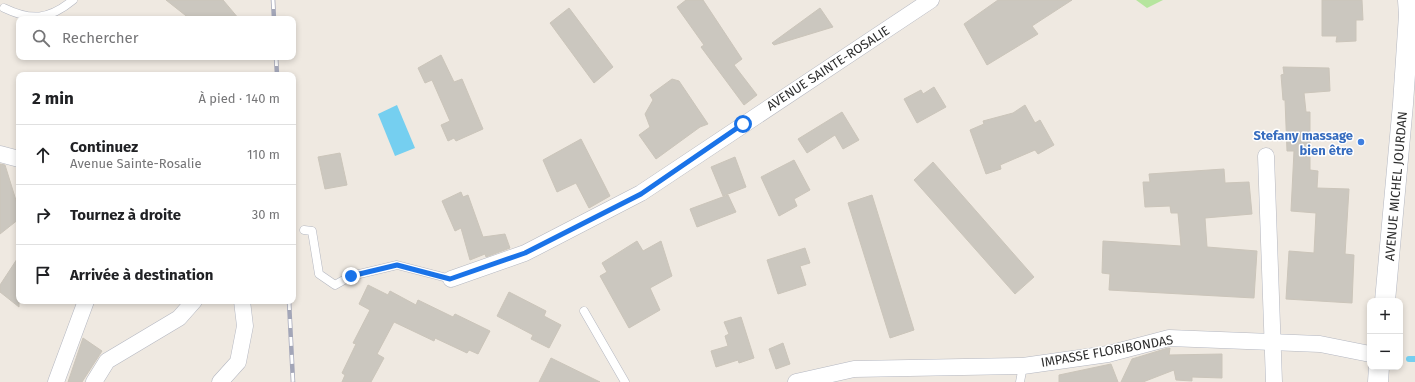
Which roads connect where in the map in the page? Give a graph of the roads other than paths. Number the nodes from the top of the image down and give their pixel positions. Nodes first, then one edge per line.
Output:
1 (73, 0) edge
2 (931, 0) edge
3 (1408, 0) edge
4 (4, 8) dead end
5 (25, 16) edge
6 (45, 16) edge
7 (0, 154) edge
8 (1266, 156) dead end
9 (16, 158) edge
10 (304, 230) dead end
11 (450, 279) joint
12 (1385, 298) edge
13 (85, 304) edge
14 (191, 304) edge
15 (242, 304) edge
16 (584, 311) dead end
17 (1272, 341) junction
18 (1367, 353) edge
19 (1023, 366) junction
20 (1379, 370) edge
21 (56, 382) edge
22 (94, 382) edge
23 (220, 382) edge
24 (625, 382) edge
25 (796, 382) edge
26 (1020, 382) edge
27 (1274, 382) edge
28 (1378, 382) edge

1 - 6 lane
2 - 11 street, AVENUE SAINTE-ROSALIE
3 - 12 street, AVENUE MICHEL JOURDAN
4 - 5 lane
7 - 9 street
8 - 17 street
10 - 11 lane
13 - 21 street
14 - 22 street
15 - 23 street
16 - 24 lane
17 - 18 street, IMPASSE FLORIBONDAS
17 - 19 street, IMPASSE FLORIBONDAS
17 - 27 street
19 - 25 street, IMPASSE FLORIBONDAS
19 - 26 lane
20 - 28 street

